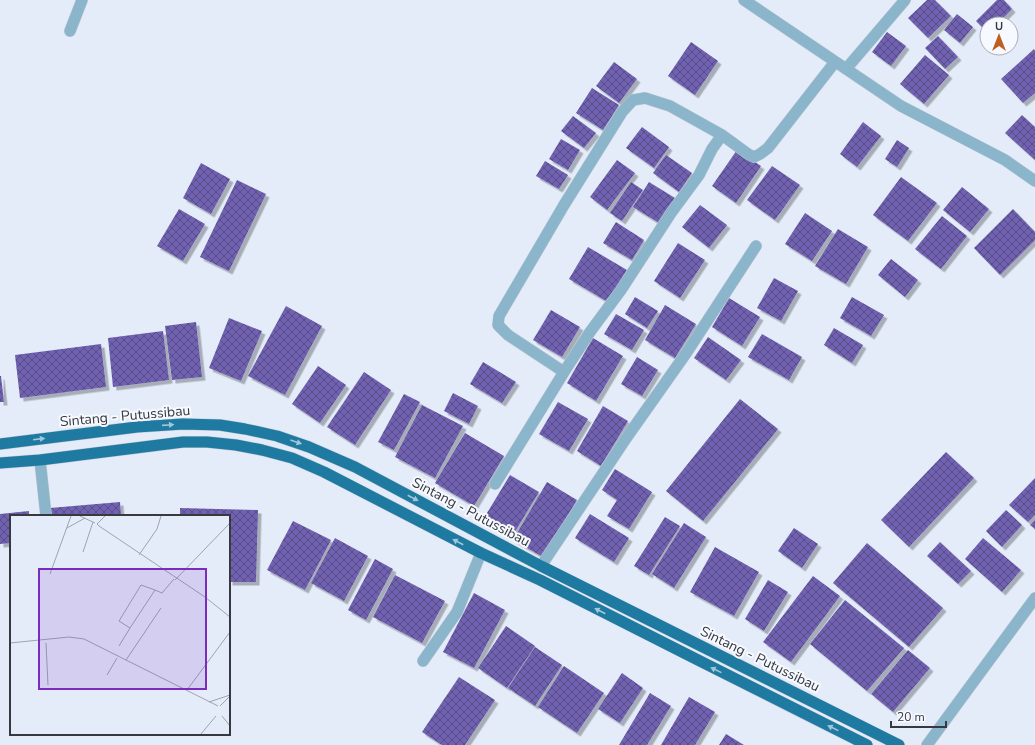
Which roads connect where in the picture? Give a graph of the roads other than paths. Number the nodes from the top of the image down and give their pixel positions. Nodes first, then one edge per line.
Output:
1 (82, 0) edge
2 (744, 0) edge
3 (905, 0) edge
4 (70, 31) dead end
5 (836, 62) junction
6 (846, 69) junction
7 (722, 135) junction
8 (1035, 181) edge
9 (756, 246) dead end
10 (564, 372) junction
11 (0, 444) edge
12 (40, 460) junction
13 (0, 463) edge
14 (495, 484) dead end
15 (46, 515) edge
16 (481, 554) junction
17 (541, 566) junction
18 (1035, 598) edge
19 (423, 661) dead end
20 (868, 745) edge
21 (899, 745) edge
22 (927, 745) edge

1 - 4 street
2 - 5 street
3 - 6 street
5 - 6 street
5 - 7 street
6 - 8 street
7 - 10 street
7 - 10 street
9 - 17 street
10 - 14 street
11 -> 17 highway, Sintang - Putussibau
12 - 13 highway, Sintang - Putussibau
12 - 15 street
16 -> 12 highway, Sintang - Putussibau
16 - 19 street
20 -> 16 highway, Sintang - Putussibau
17 - 21 highway, Sintang - Putussibau
18 - 22 street

